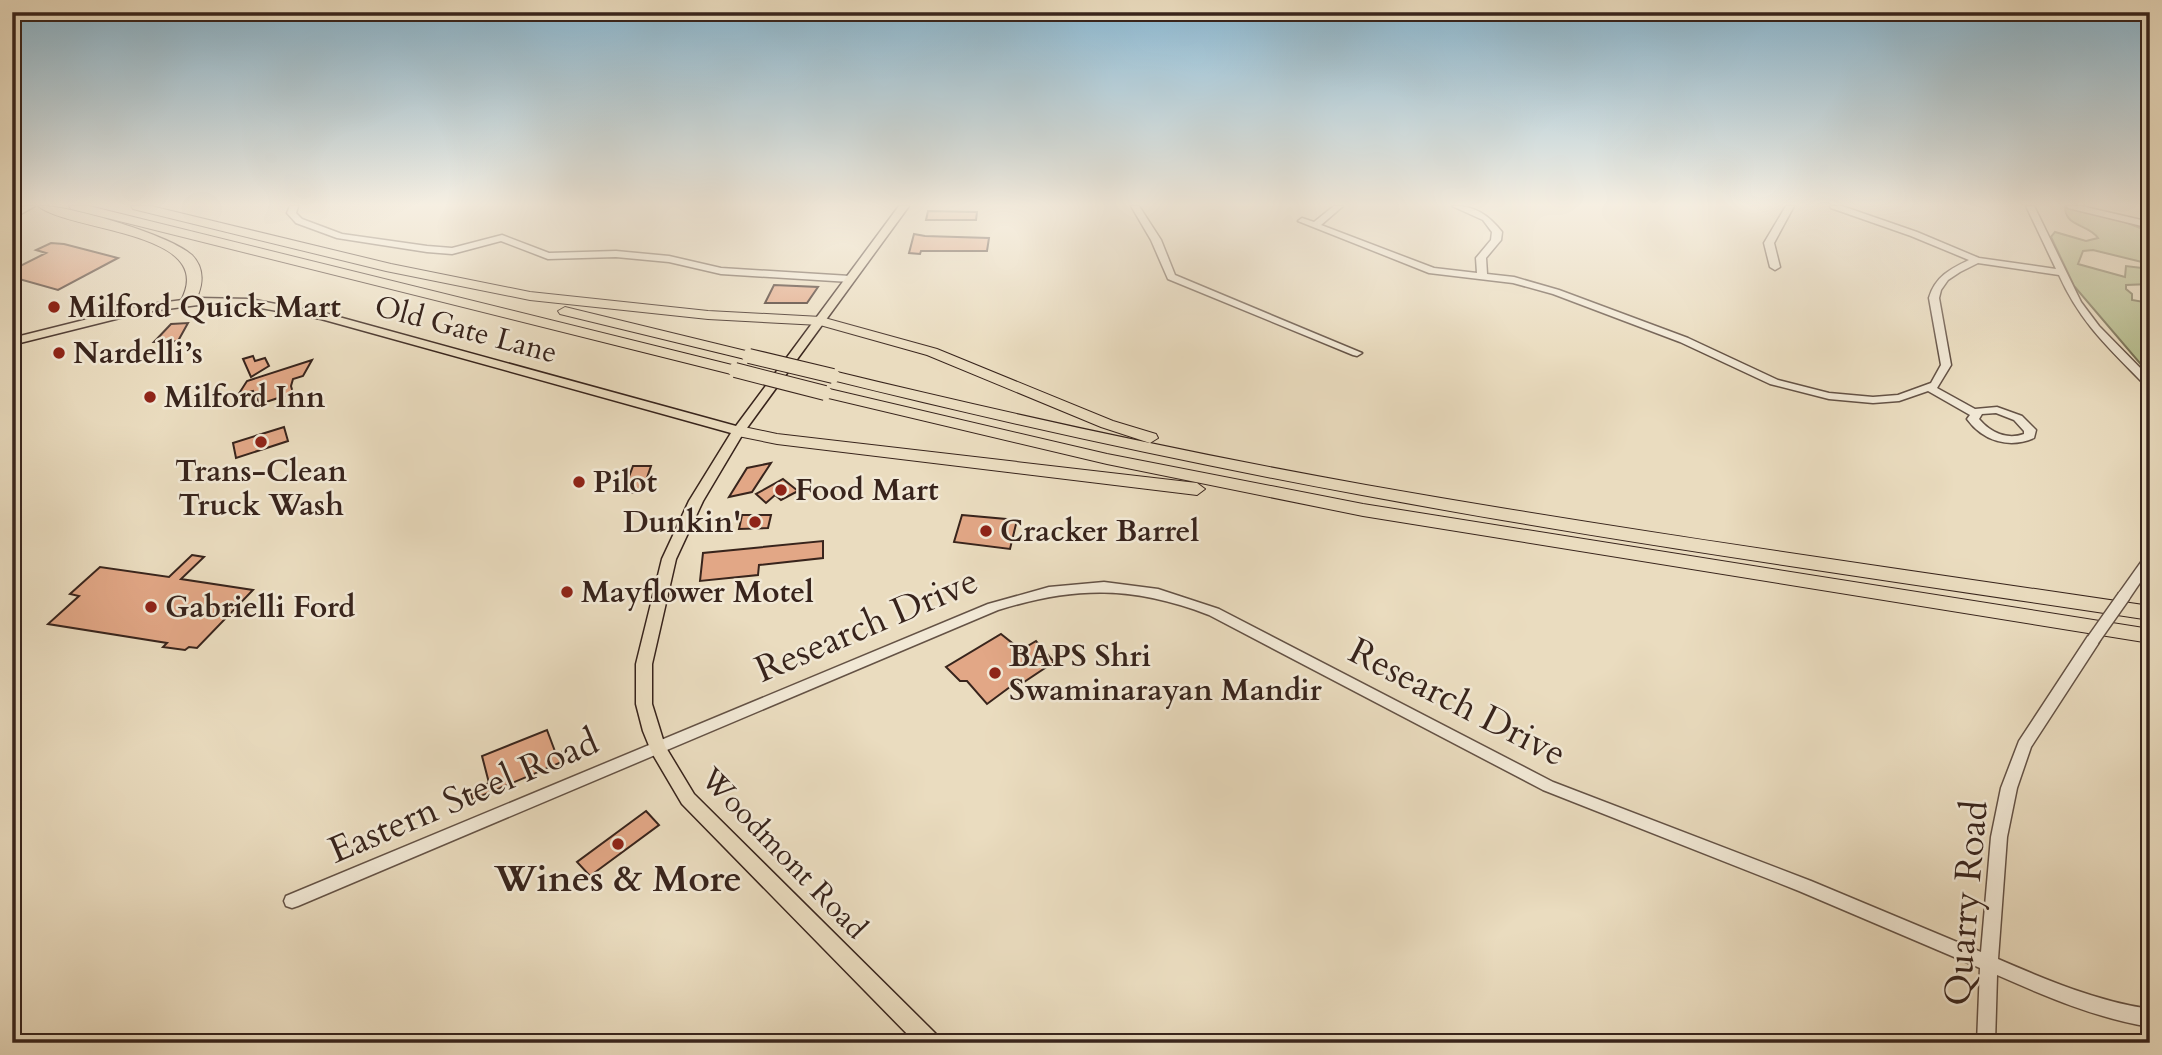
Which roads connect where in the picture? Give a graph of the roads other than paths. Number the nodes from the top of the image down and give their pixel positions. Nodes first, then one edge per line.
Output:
1 (184, 255) edge
2 (273, 255) edge
3 (338, 255) edge
4 (546, 255) edge
5 (574, 255) edge
6 (629, 255) edge
7 (868, 255) edge
8 (1162, 255) edge
9 (1392, 255) edge
10 (1483, 255) edge
11 (1772, 255) edge
12 (1965, 255) edge
13 (2053, 255) edge
14 (1977, 260) junction
15 (386, 267) junction
16 (1775, 267) dead end
17 (2061, 273) junction
18 (1482, 277) junction
19 (850, 279) junction
20 (187, 302) junction
21 (821, 321) junction
22 (12, 342) edge
23 (1357, 353) dead end
24 (2150, 384) edge
25 (1930, 388) junction
26 (1975, 412) junction
27 (739, 431) junction
28 (1440, 503) junction
29 (1363, 510) junction
30 (2150, 558) edge
31 (2150, 613) edge
32 (2150, 636) edge
33 (658, 748) junction
34 (292, 901) dead end
35 (1989, 963) junction
36 (2150, 1017) edge
37 (923, 1040) edge
38 (1986, 1043) edge

1 - 20 highway
2 - 29 highway, bridge
3 - 15 highway
4 - 5 street
6 - 19 street
7 - 19 main road, Woodmont Road
8 - 23 street
9 - 18 street
10 - 18 street
11 - 16 street
12 - 14 street
13 - 17 street
14 - 17 street
14 - 25 street
15 - 21 highway
15 - 28 highway, bridge
17 - 24 street
18 - 25 street
19 - 21 main road, Woodmont Road
20 - 22 main road, Old Gate Lane
20 - 27 main road, Old Gate Lane
21 - 27 main road, Woodmont Road
21 - 28 highway
25 - 26 street
26 - 26 street
27 - 29 highway
27 - 33 main road, Woodmont Road
28 - 31 highway
29 - 32 highway
30 - 35 street, Quarry Road, bridge
33 - 34 street, Eastern Steel Road
33 - 35 street, Research Drive
33 - 37 main road, Woodmont Road
35 - 36 street, Research Drive
35 - 38 street, Quarry Road

